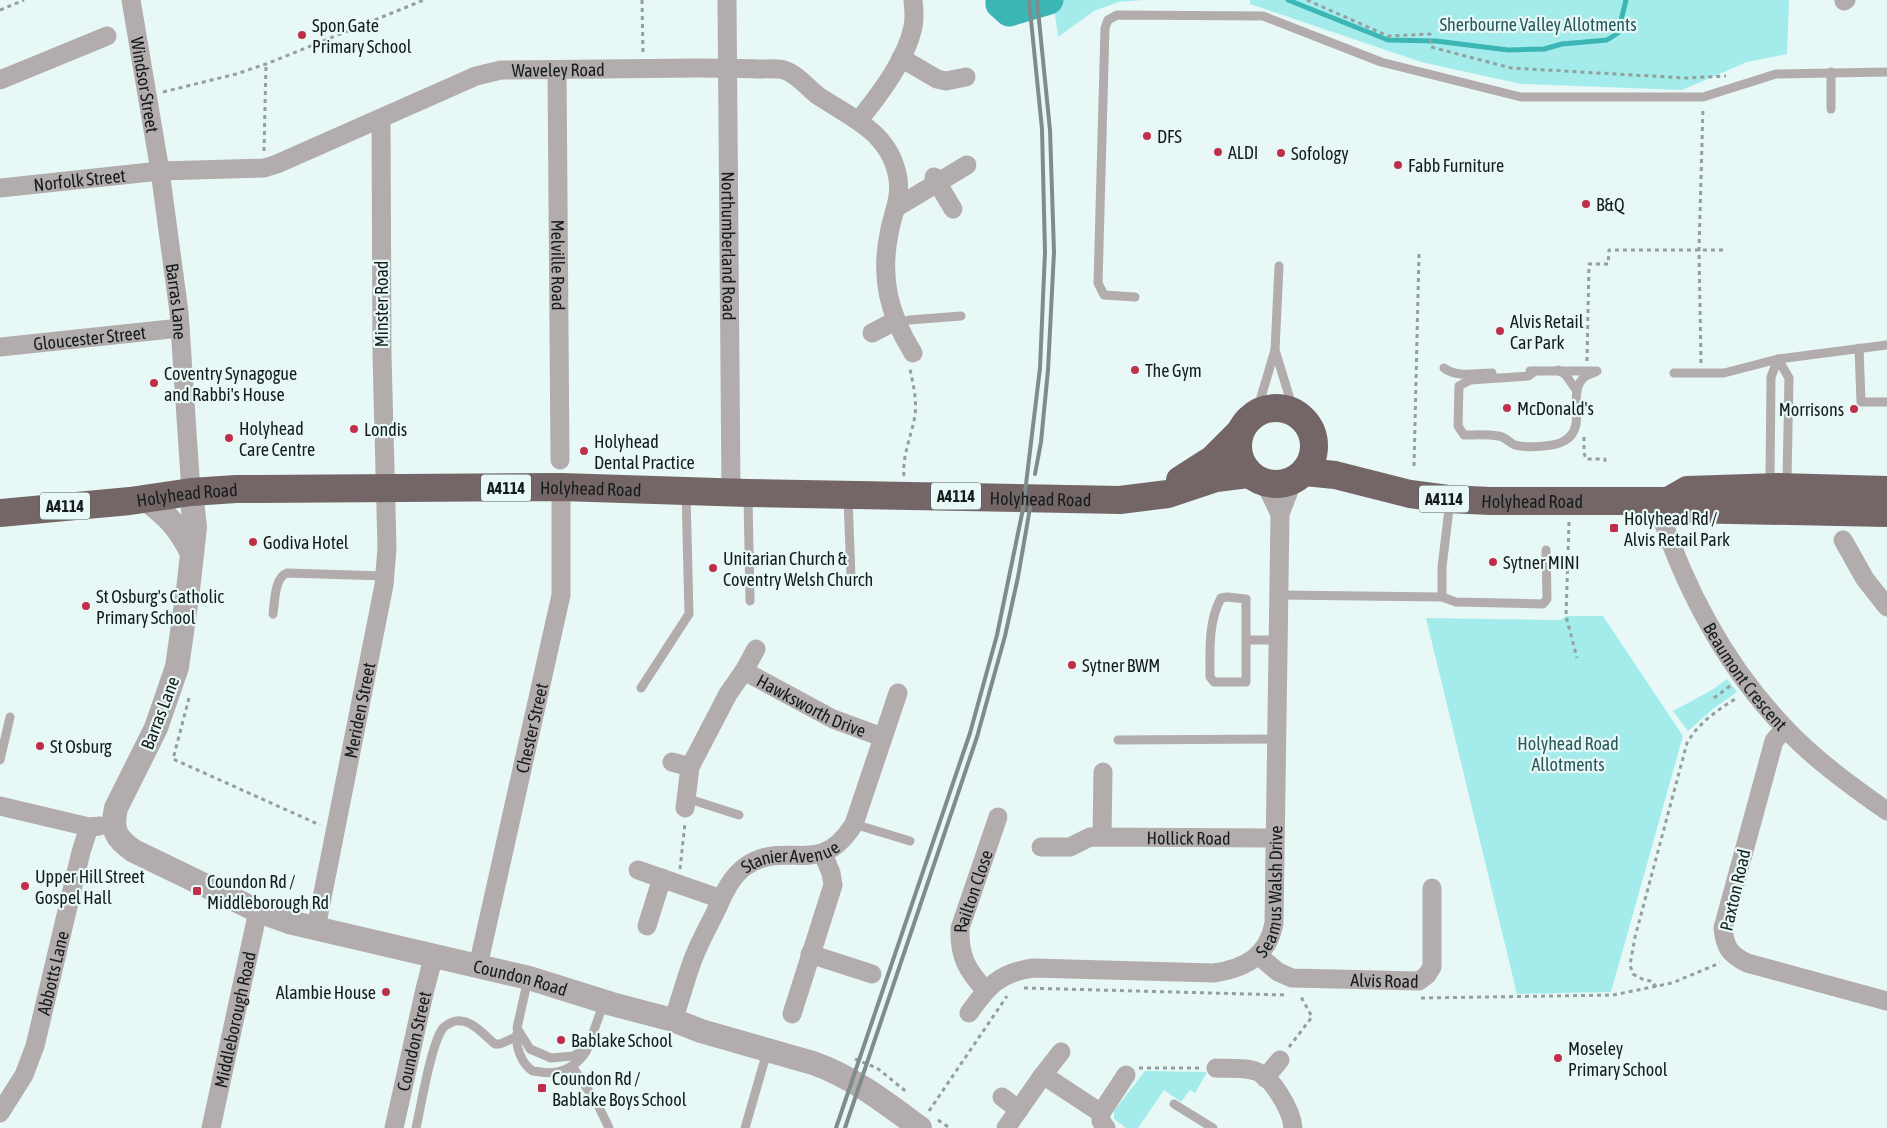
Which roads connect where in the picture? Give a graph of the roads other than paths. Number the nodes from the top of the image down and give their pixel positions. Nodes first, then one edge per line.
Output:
1 (131, 0) edge
2 (727, 0) edge
3 (913, 0) edge
4 (108, 36) dead end
5 (901, 58) junction
6 (728, 68) junction
7 (557, 70) junction
8 (1831, 72) junction
9 (1887, 72) edge
10 (966, 77) dead end
11 (0, 80) edge
12 (1831, 109) dead end
13 (380, 118) junction
14 (859, 120) junction
15 (967, 165) dead end
16 (160, 171) junction
17 (936, 180) junction
18 (0, 188) edge
19 (897, 207) junction
20 (953, 209) dead end
21 (1279, 266) dead end
22 (1135, 297) dead end
23 (961, 316) dead end
24 (180, 328) junction
25 (872, 332) dead end
26 (903, 334) junction
27 (1887, 346) edge
28 (0, 347) edge
29 (1859, 348) junction
30 (1275, 350) junction
31 (1778, 359) junction
32 (1444, 368) dead end
33 (1558, 370) junction
34 (1536, 371) junction
35 (1674, 373) dead end
36 (1577, 391) junction
37 (1887, 402) edge
38 (1303, 422) junction
39 (1248, 423) junction
40 (560, 460) dead end
41 (1299, 476) junction
42 (1256, 478) junction
43 (1367, 482) junction
44 (561, 487) junction
45 (385, 489) junction
46 (1887, 490) edge
47 (191, 492) junction
48 (686, 492) junction
49 (739, 493) junction
50 (848, 495) junction
51 (1153, 496) junction
52 (146, 499) junction
53 (1450, 499) junction
54 (1778, 499) junction
55 (1662, 501) junction
56 (0, 512) edge
57 (1887, 513) edge
58 (1280, 514) junction
59 (1843, 540) dead end
60 (1546, 550) dead end
61 (192, 553) junction
62 (385, 576) junction
63 (851, 577) dead end
64 (1279, 595) junction
65 (1442, 597) junction
66 (750, 601) dead end
67 (1887, 607) edge
68 (273, 614) dead end
69 (1246, 640) junction
70 (1278, 640) junction
71 (756, 649) dead end
72 (744, 672) junction
73 (640, 688) dead end
74 (898, 692) dead end
75 (10, 717) dead end
76 (1785, 728) junction
77 (882, 736) junction
78 (1277, 739) junction
79 (1118, 740) dead end
80 (0, 760) edge
81 (672, 762) dead end
82 (690, 766) junction
83 (1103, 772) dead end
84 (685, 803) joint
85 (0, 806) edge
86 (1887, 811) edge
87 (739, 814) dead end
88 (998, 817) dead end
89 (854, 824) junction
90 (89, 827) junction
91 (115, 829) junction
92 (1102, 837) junction
93 (1275, 838) junction
94 (910, 841) dead end
95 (1041, 847) dead end
96 (823, 854) junction
97 (638, 870) dead end
98 (670, 881) junction
99 (1432, 888) dead end
100 (722, 899) junction
101 (258, 911) junction
102 (647, 926) dead end
103 (316, 928) junction
104 (810, 954) junction
105 (434, 955) junction
106 (1258, 955) junction
107 (478, 966) junction
108 (872, 974) dead end
109 (529, 978) junction
110 (986, 991) junction
111 (1887, 1001) edge
112 (604, 1002) junction
113 (969, 1013) dead end
114 (792, 1014) dead end
115 (673, 1020) junction
116 (517, 1033) junction
117 (588, 1047) junction
118 (768, 1049) junction
119 (1061, 1052) dead end
120 (1280, 1060) road end
121 (572, 1066) junction
122 (1216, 1068) road end
123 (1043, 1075) junction
124 (1126, 1075) road end
125 (1265, 1078) junction
126 (1002, 1097) dead end
127 (1174, 1104) dead end
128 (1019, 1110) junction
129 (0, 1112) edge
130 (1103, 1120) edge
131 (924, 1121) edge
132 (211, 1128) edge
133 (394, 1128) edge
134 (416, 1128) edge
135 (609, 1128) edge
136 (745, 1128) edge
137 (1006, 1128) edge
138 (1212, 1128) edge
139 (1293, 1128) edge

1 - 16 street, Windsor Street
2 - 6 street, Northumberland Road
3 - 5 street
4 - 11 street
5 - 10 street
5 - 14 street
6 - 7 street, Waveley Road
6 - 14 street, Waveley Road
6 - 49 street, Northumberland Road
7 - 13 street, Waveley Road
7 - 40 street, Melville Road
8 - 9 lane
8 - 12 lane
8 - 22 lane
13 - 16 street, Waveley Road
13 - 45 street, Minster Road
14 - 19 street, Waveley Road
15 - 17 street
16 - 18 street, Norfolk Street
16 - 24 street, Barras Lane
17 - 19 street
17 - 20 street
19 - 26 street, Waveley Road
21 - 30 lane
23 - 26 lane
24 - 28 street, Gloucester Street
24 - 47 street, Barras Lane
25 - 26 street
27 - 29 lane
29 - 31 lane
29 - 37 lane
30 - 38 lane
30 - 39 lane
31 - 35 lane
31 - 54 lane
31 - 54 lane
32 - 34 lane
33 - 34 lane
33 - 36 lane
33 - 36 lane
34 - 36 lane
38 - 39 highway
38 - 41 highway
38 - 43 highway, Holyhead Road
39 - 42 highway
39 - 51 highway, Holyhead Road / A4114
41 - 42 highway
41 - 43 highway, Holyhead Road
41 - 58 street
42 - 51 highway, Holyhead Road / A4114
42 - 58 street
43 - 53 highway, Holyhead Road / A4114
44 - 45 highway, Holyhead Road / A4114
44 - 48 highway, Holyhead Road / A4114
44 - 107 street, Chester Street
45 - 47 highway, Holyhead Road / A4114
45 - 62 street, Meriden Street
46 - 54 highway, Holyhead Road / A4114
47 - 52 highway, Holyhead Road / A4114
47 - 61 street, Barras Lane
48 - 49 highway, Holyhead Road / A4114
48 - 73 lane
49 - 50 highway, Holyhead Road / A4114
49 - 66 lane
50 - 51 highway, Holyhead Road / A4114
50 - 63 lane
52 - 56 highway, Holyhead Road / A4114
52 - 61 street
53 - 55 highway, Holyhead Road / A4114
53 - 65 lane
54 - 55 highway, Holyhead Road / A4114
54 - 57 highway, Holyhead Road / A4114
55 - 76 street, Beaumont Crescent
58 - 64 street, Seamus Walsh Drive
59 - 67 street
60 - 65 lane
61 - 91 street, Barras Lane
62 - 68 lane
62 - 103 street, Meriden Street
64 - 65 lane
64 - 70 street, Seamus Walsh Drive
69 - 69 lane
69 - 70 lane
70 - 78 street, Seamus Walsh Drive
71 - 72 street, Hawksworth Drive
72 - 77 street, Hawksworth Drive
72 - 82 street, Hawksworth Drive
74 - 77 street, Stanier Avenue
75 - 80 lane
76 - 86 street, Beaumont Crescent
76 - 111 street, Paxton Road
77 - 89 street, Stanier Avenue
78 - 79 lane
78 - 93 street, Seamus Walsh Drive
81 - 82 street
82 - 84 street, Hawksworth Drive
83 - 92 street
84 - 87 lane
85 - 90 street
88 - 110 street, Railton Close
89 - 94 lane
89 - 96 street, Stanier Avenue
90 - 91 street
90 - 129 street, Abbotts Lane
91 - 101 street, Coundon Road
92 - 93 street, Hollick Road
92 - 95 street, Hollick Road
93 - 106 street, Seamus Walsh Drive
96 - 100 street, Stanier Avenue
96 - 104 street
97 - 98 street
98 - 100 street
98 - 102 street
99 - 106 street, Alvis Road
100 - 115 street, Stanier Avenue
101 - 103 street, Coundon Road
101 - 132 street, Middleborough Road
103 - 105 street, Coundon Road
104 - 108 street
104 - 114 street
105 - 107 street, Coundon Road
105 - 133 street, Coundon Street
106 - 110 street, Seamus Walsh Drive
107 - 109 street, Coundon Road
109 - 112 street, Coundon Road
109 - 116 lane
110 - 113 street, Seamus Walsh Drive
112 - 115 street, Coundon Road
112 - 117 lane
115 - 118 street, Coundon Road
116 - 117 lane
116 - 121 lane
116 - 134 lane
117 - 121 lane
118 - 131 street, Coundon Road
118 - 136 lane
119 - 123 street
120 - 125 street
121 - 135 lane
122 - 125 street
123 - 128 street
123 - 130 street
124 - 130 street
125 - 139 street
126 - 128 street
127 - 138 lane
128 - 137 street

